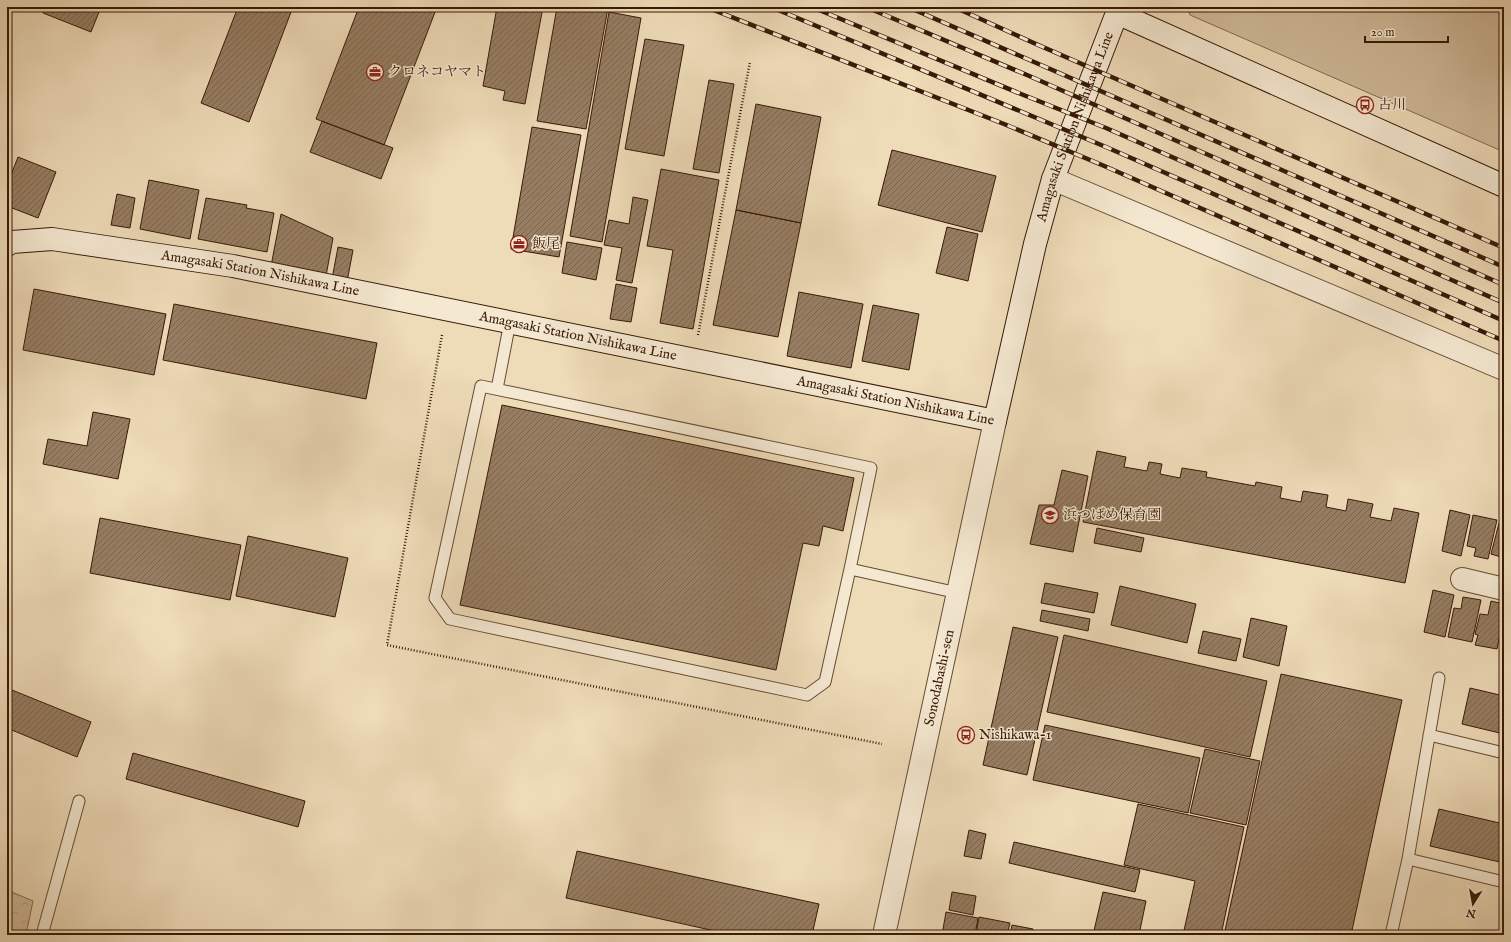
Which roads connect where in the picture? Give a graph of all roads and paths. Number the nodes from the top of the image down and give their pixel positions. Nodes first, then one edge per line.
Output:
1 (1118, 10) edge
2 (750, 62) dead end
3 (1053, 179) junction
4 (1504, 186) edge
5 (7, 245) edge
6 (446, 309) junction
7 (510, 322) junction
8 (694, 359) junction
9 (1504, 369) edge
10 (496, 389) junction
11 (995, 421) junction
12 (850, 569) junction
13 (1462, 579) dead end
14 (1504, 589) edge
15 (958, 593) junction
16 (1439, 678) dead end
17 (1429, 735) junction
18 (882, 744) dead end
19 (1504, 753) edge
20 (79, 801) dead end
21 (1408, 859) junction
22 (1504, 882) edge
23 (42, 935) edge
24 (884, 935) edge
25 (1391, 935) edge

1 - 3 main road, Amagasaki Station Nishikawa Line
1 - 4 main road, Amagasaki Station Nishikawa Line
2 - 8 path
3 - 9 main road
3 - 11 main road, Amagasaki Station Nishikawa Line
5 - 6 main road, Amagasaki Station Nishikawa Line
6 - 7 main road, Amagasaki Station Nishikawa Line
6 - 18 path
7 - 8 main road, Amagasaki Station Nishikawa Line
7 - 10 lane
8 - 11 main road, Amagasaki Station Nishikawa Line
10 - 12 lane
10 - 12 lane
11 - 15 main road, Sonodabashi-sen
12 - 15 lane
13 - 14 main road
15 - 24 main road, Sonodabashi-sen
16 - 17 lane
17 - 19 lane
17 - 21 lane
20 - 23 lane
21 - 22 lane
21 - 25 lane

